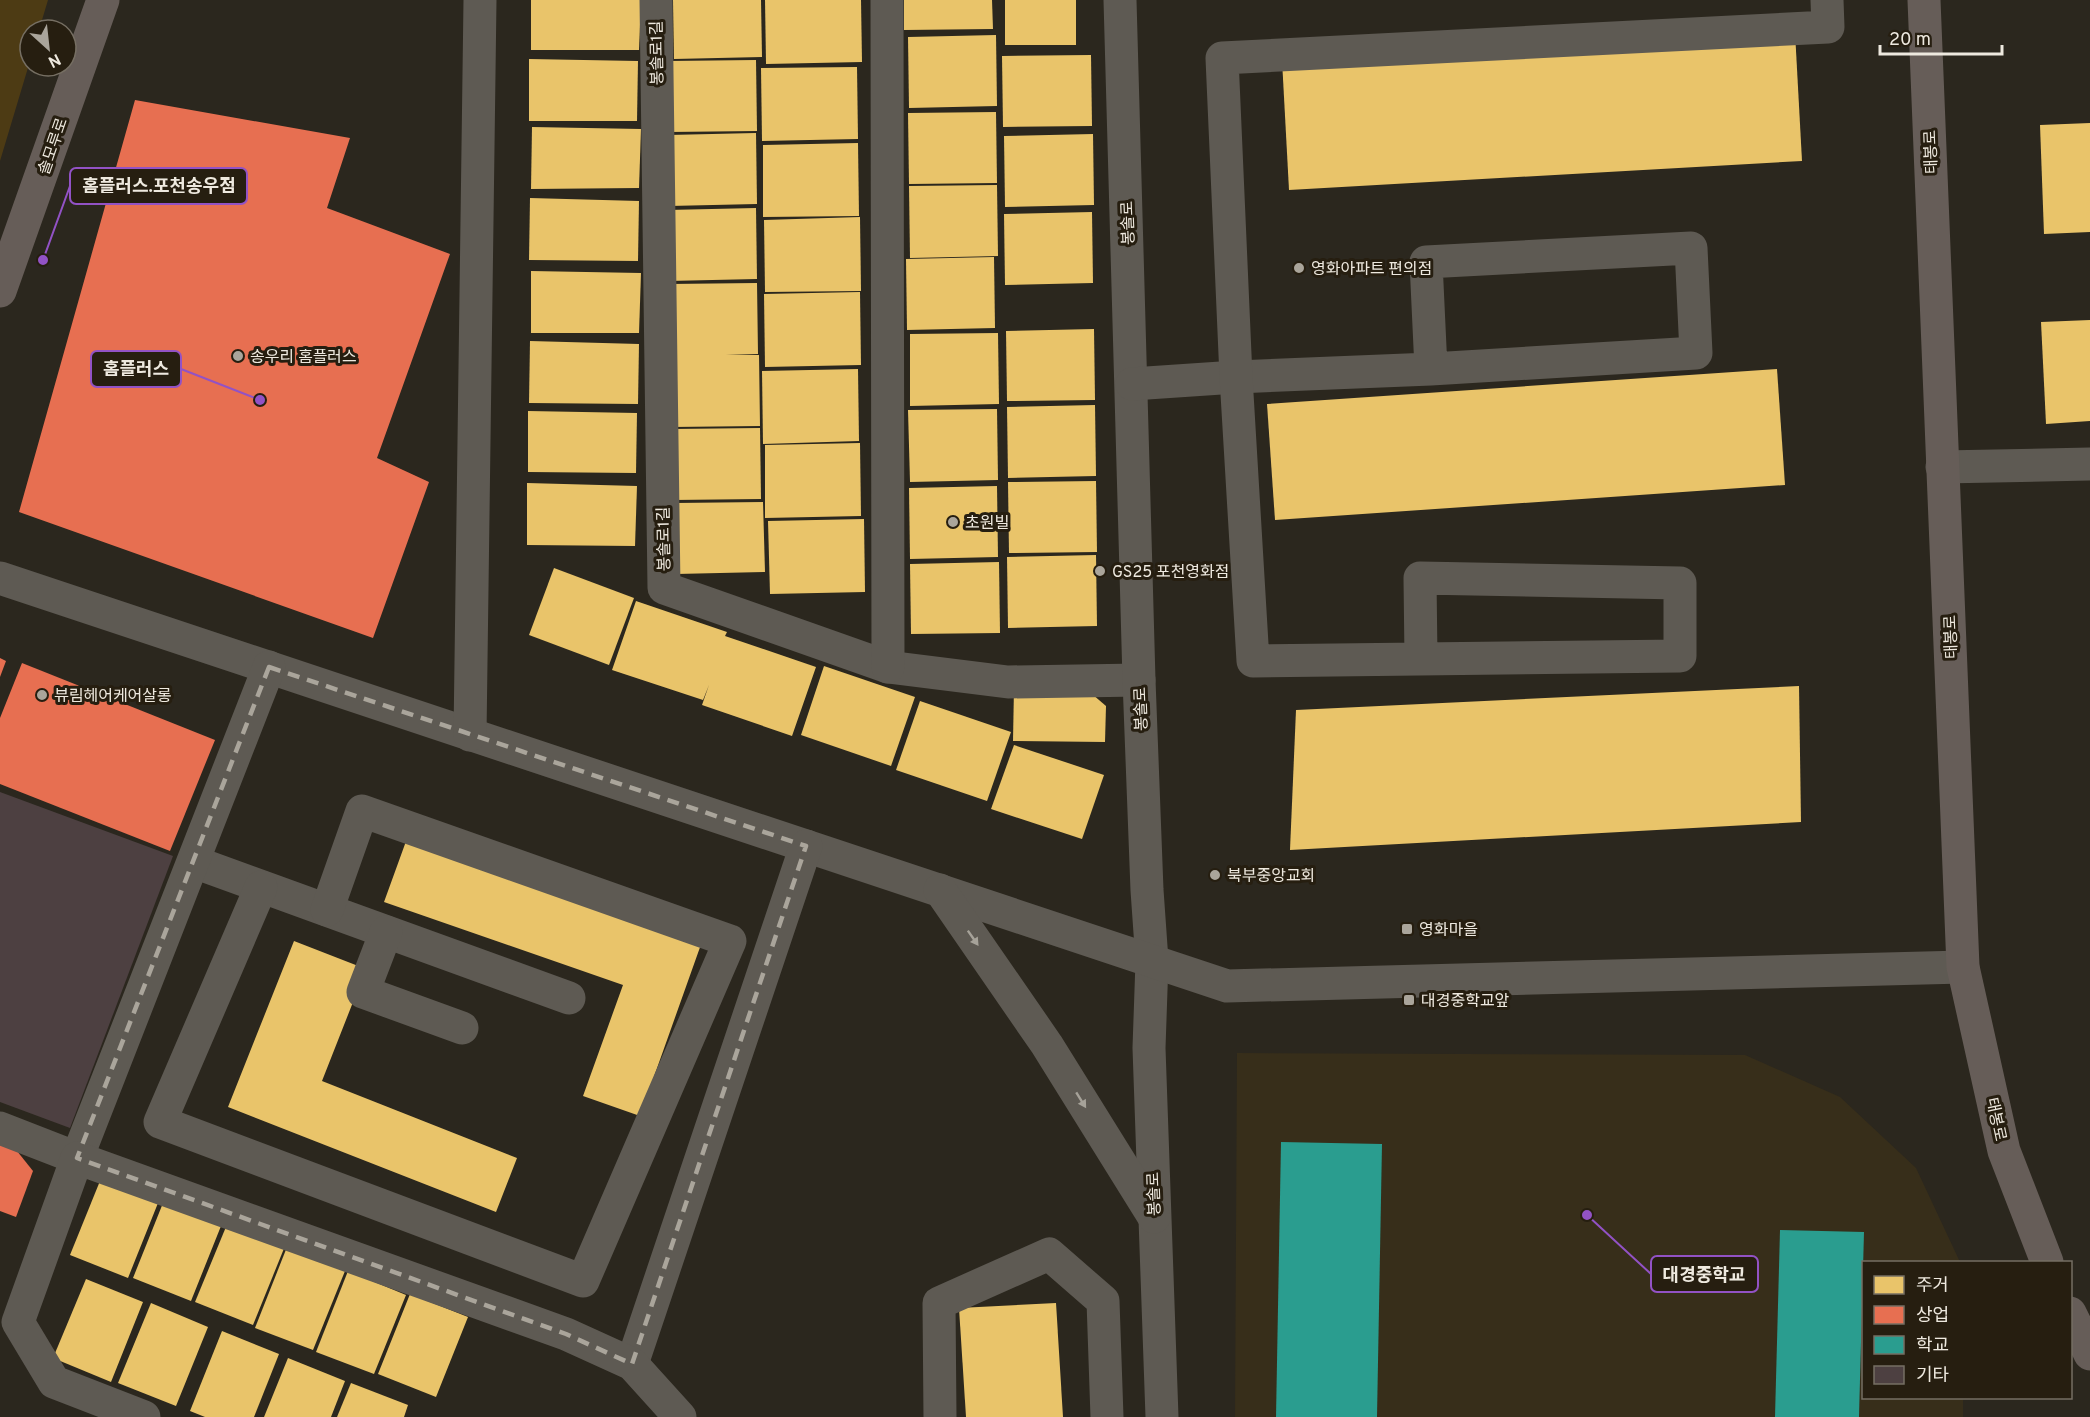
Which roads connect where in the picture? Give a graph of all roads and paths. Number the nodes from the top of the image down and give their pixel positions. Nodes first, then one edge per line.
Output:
1 (103, 0) edge
2 (480, 0) edge
3 (656, 0) edge
4 (886, 0) edge
5 (1120, 0) edge
6 (1827, 0) edge
7 (1924, 0) edge
8 (0, 291) edge
9 (1431, 369) junction
10 (1236, 377) junction
11 (1132, 384) junction
12 (2090, 464) edge
13 (1942, 467) junction
14 (0, 578) edge
15 (1421, 659) junction
16 (888, 667) junction
17 (269, 668) junction
18 (1139, 680) junction
19 (470, 735) junction
20 (806, 846) junction
21 (194, 862) junction
22 (261, 887) junction
23 (940, 890) junction
24 (327, 910) junction
25 (386, 932) junction
26 (1152, 961) junction
27 (1964, 967) junction
28 (570, 998) dead end
29 (462, 1028) dead end
30 (0, 1128) edge
31 (77, 1158) junction
32 (1154, 1217) junction
33 (2046, 1261) edge
34 (2072, 1317) edge
35 (2090, 1354) edge
36 (632, 1364) junction
37 (144, 1417) edge
38 (680, 1417) edge
39 (940, 1417) edge
40 (1107, 1417) edge
41 (1162, 1417) edge

1 - 8 main road, 솔모루로
2 - 19 street
3 - 16 street, 봉솔로1길
4 - 16 street
5 - 11 street, 봉솔로
6 - 10 street
7 - 13 main road, 태봉로
9 - 9 street
9 - 10 street
10 - 11 street
10 - 15 street
11 - 18 street, 봉솔로
12 - 13 street
13 - 27 main road, 태봉로
14 - 17 street
15 - 15 street
16 - 18 street, 봉솔로1길
17 - 19 street
17 - 21 street
18 - 26 street, 봉솔로
19 - 20 street
20 - 23 street
20 - 36 street
21 - 22 street
21 - 31 street
22 - 24 street
22 - 24 street
23 - 26 street
23 -> 32 street
24 - 25 street
25 - 28 street
25 - 29 street
26 - 27 street
26 - 32 street, 봉솔로
27 - 33 main road, 태봉로
30 - 31 street
31 - 36 street
31 - 37 street
32 - 41 street, 봉솔로
34 - 35 main road
36 - 38 street
39 - 40 street

